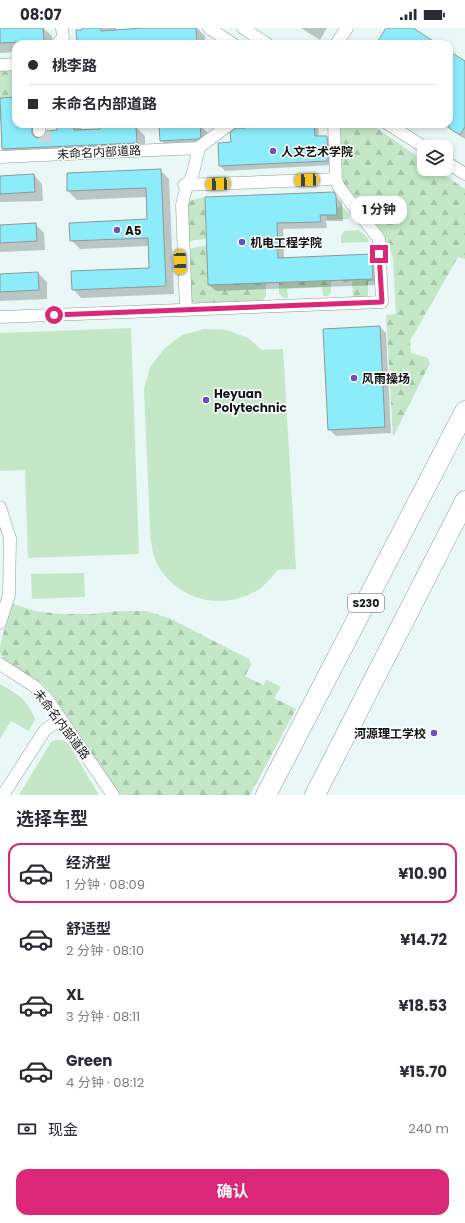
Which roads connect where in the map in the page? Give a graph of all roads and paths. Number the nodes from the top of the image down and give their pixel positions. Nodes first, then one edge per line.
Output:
1 (62, 28) edge
2 (68, 28) edge
3 (209, 28) edge
4 (243, 28) edge
5 (253, 28) edge
6 (347, 28) edge
7 (61, 40) edge
8 (67, 40) edge
9 (227, 40) edge
10 (261, 40) edge
11 (271, 40) edge
12 (339, 40) edge
13 (0, 64) edge
14 (12, 64) edge
15 (225, 128) edge
16 (334, 128) edge
17 (394, 128) edge
18 (404, 128) edge
19 (422, 140) edge
20 (417, 143) edge
21 (196, 150) junction
22 (43, 154) junction
23 (0, 157) edge
24 (453, 159) edge
25 (0, 160) edge
26 (453, 166) edge
27 (465, 167) edge
28 (465, 174) edge
29 (336, 179) junction
30 (186, 185) junction
31 (183, 307) junction
32 (0, 311) edge
33 (0, 317) edge
34 (465, 411) edge
35 (465, 501) edge
36 (0, 507) edge
37 (0, 522) edge
38 (0, 612) edge
39 (0, 623) edge
40 (0, 664) edge
41 (0, 669) edge
42 (59, 721) junction
43 (4, 795) edge
44 (104, 795) edge
45 (112, 795) edge
46 (266, 795) edge
47 (315, 795) edge

1 - 7 street
2 - 8 street
3 - 9 street
4 - 10 street
5 - 11 street
6 - 12 street
13 - 14 street
15 - 21 street
16 - 29 street
17 - 20 street
18 - 19 street
21 - 22 street, 未命名内部道路
21 - 30 street
22 - 23 street, 未命名内部道路
22 - 25 street, 未命名内部道路
24 - 27 street
26 - 28 street
29 - 30 street
29 - 31 street
30 - 31 street
31 - 32 street
31 - 33 street
34 - 46 main road, S230
35 - 47 main road
36 - 39 street
37 - 38 street
40 - 42 street, 未命名内部道路
41 - 42 street, 未命名内部道路
42 - 43 street
42 - 44 street, 未命名内部道路
42 - 45 street, 未命名内部道路

